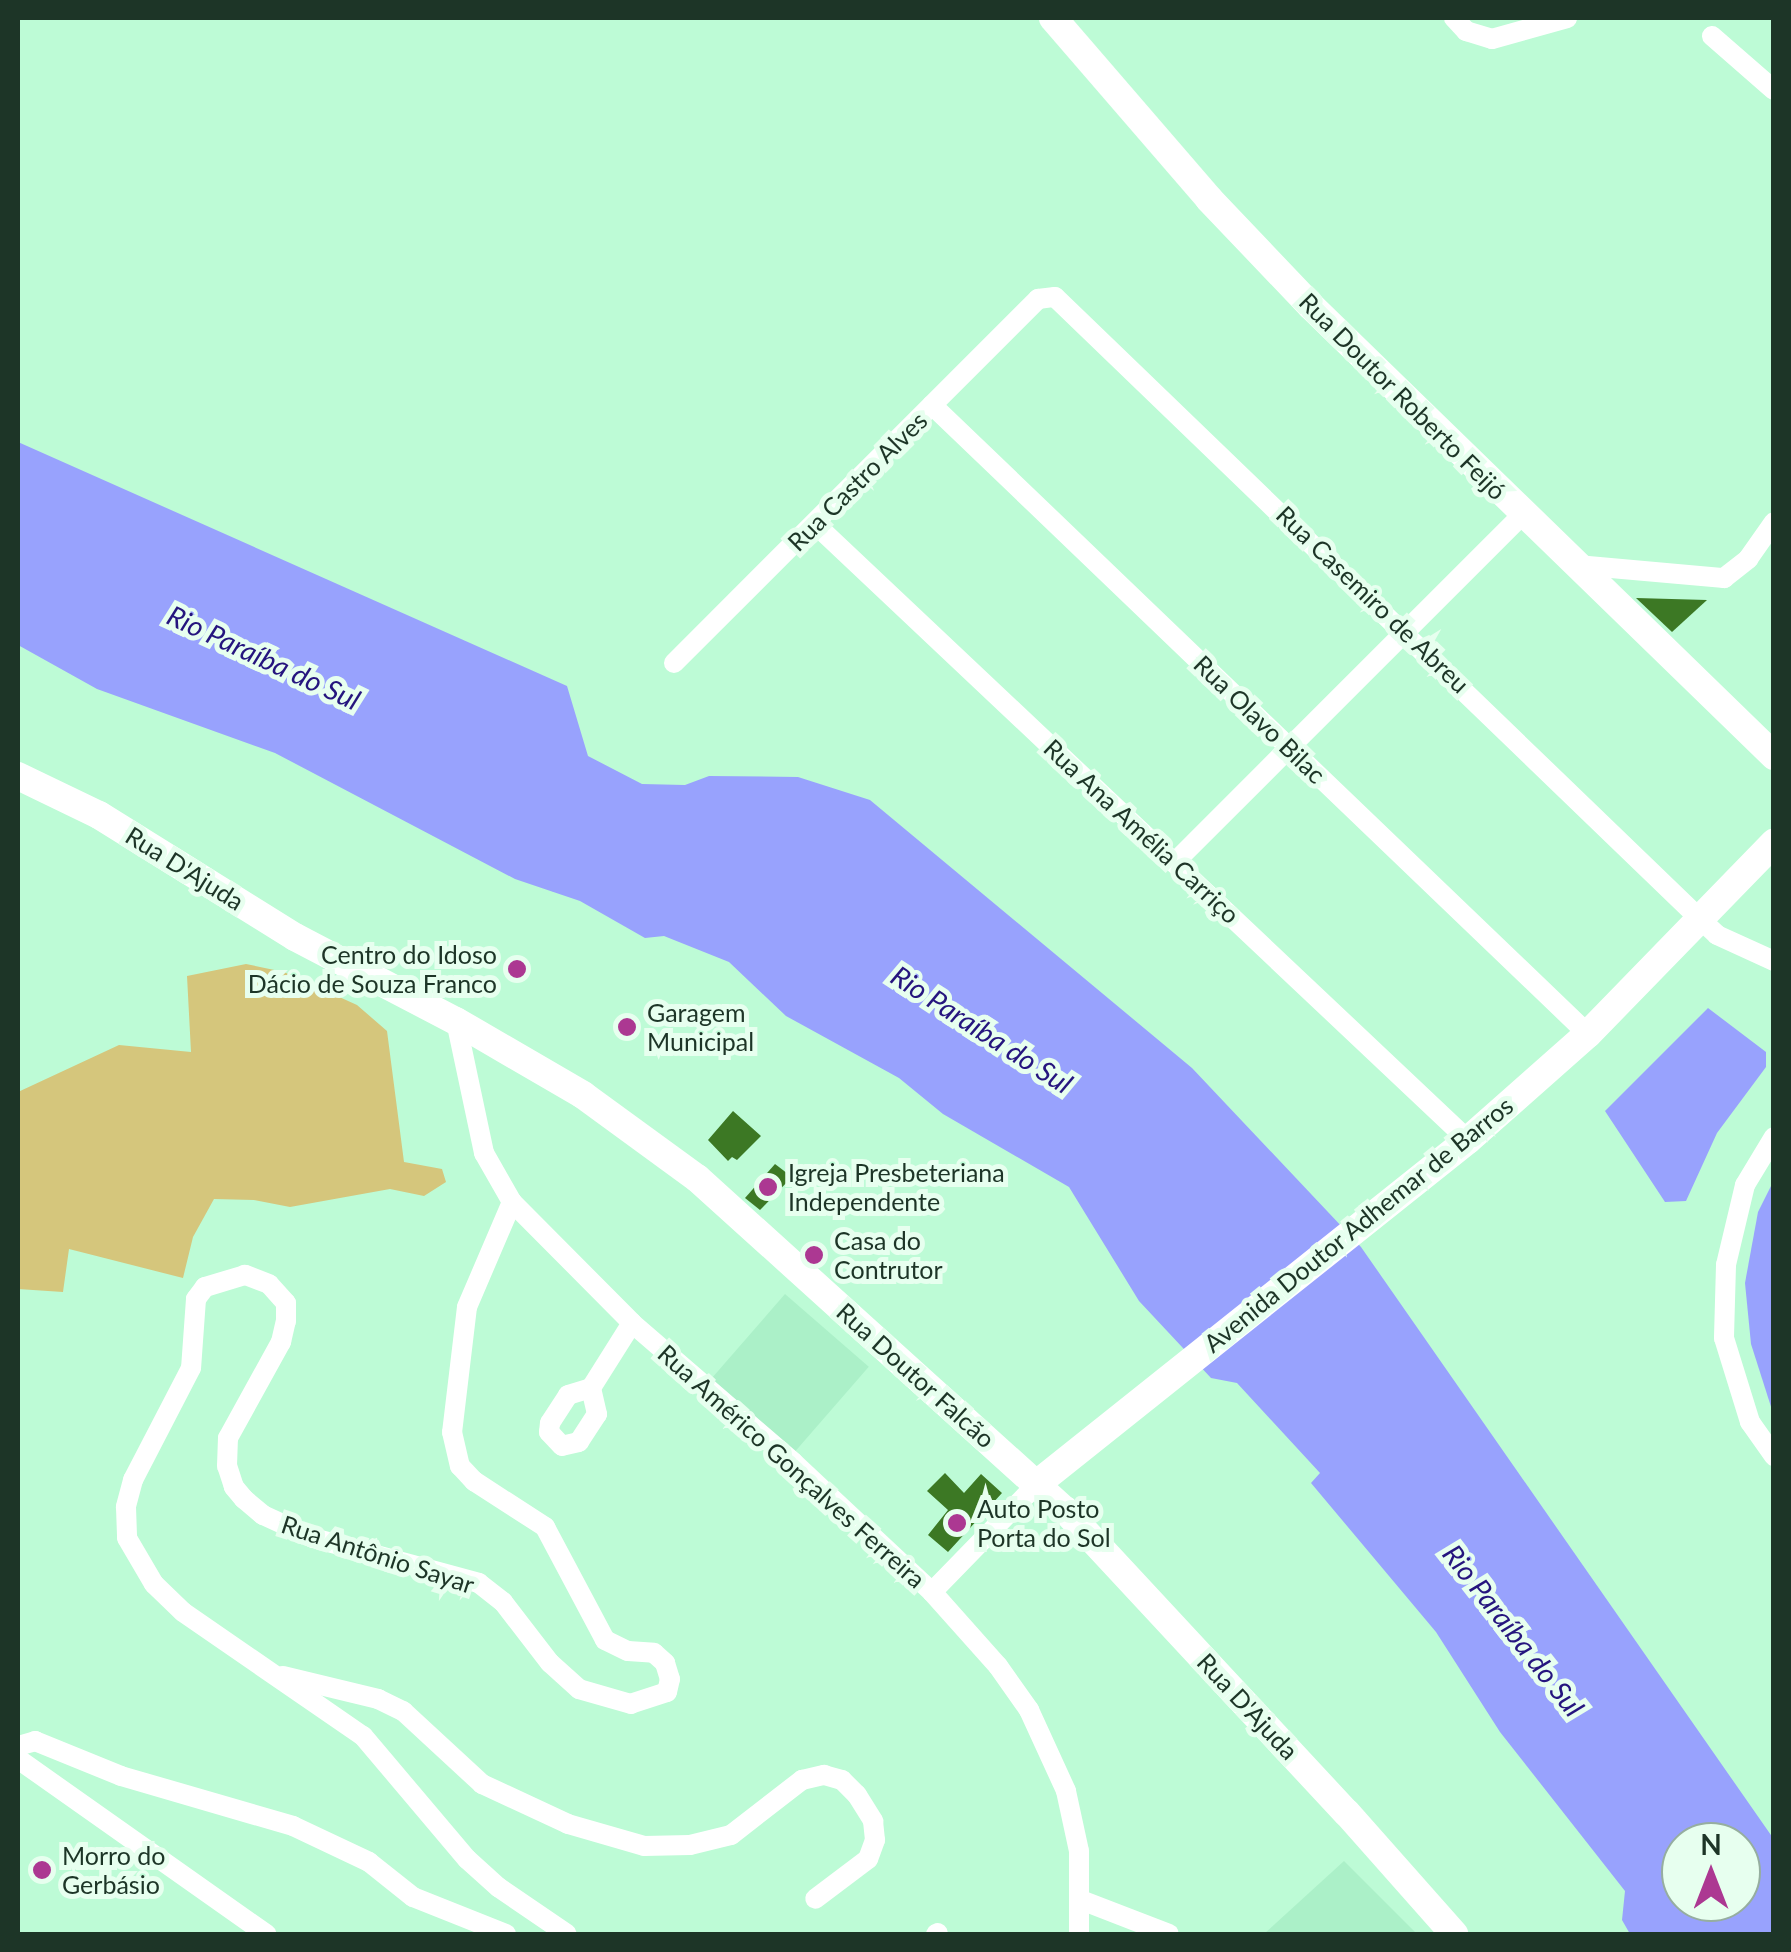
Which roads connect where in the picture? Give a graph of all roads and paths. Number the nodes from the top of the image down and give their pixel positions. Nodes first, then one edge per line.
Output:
1 (1053, 18) edge
2 (1454, 18) edge
3 (1567, 18) edge
4 (1712, 36) dead end
5 (1774, 90) edge
6 (1038, 298) joint
7 (932, 405) junction
8 (1522, 514) junction
9 (1774, 522) edge
10 (815, 524) junction
11 (1575, 565) junction
12 (1405, 630) junction
13 (674, 663) dead end
14 (1288, 746) junction
15 (1774, 756) edge
16 (18, 776) edge
17 (1774, 843) edge
18 (1175, 862) junction
19 (1700, 919) junction
20 (1774, 960) edge
21 (456, 1021) junction
22 (1588, 1034) junction
23 (1774, 1136) edge
24 (1468, 1140) junction
25 (512, 1202) junction
26 (632, 1323) junction
27 (591, 1388) dead end
28 (1774, 1456) edge
29 (1038, 1483) junction
30 (932, 1592) junction
31 (266, 1672) junction
32 (18, 1746) edge
33 (18, 1759) edge
34 (814, 1899) dead end
35 (1081, 1900) junction
36 (563, 1930) edge
37 (266, 1934) edge
38 (506, 1934) edge
39 (1079, 1934) edge
40 (1169, 1934) edge
41 (1454, 1934) edge

1 - 8 main road, Rua Doutor Roberto Feijó
2 - 3 street
4 - 5 street
6 - 7 street, Rua Castro Alves
6 - 12 street, Rua Casemiro de Abreu
7 - 10 street, Rua Castro Alves
7 - 14 street, Rua Olavo Bilac
8 - 11 main road, Rua Doutor Roberto Feijó
8 - 12 street
9 - 11 street
10 - 13 street, Rua Castro Alves
10 - 18 street, Rua Ana Amélia Carriço
11 - 15 main road, Rua Doutor Roberto Feijó
12 - 14 street
12 - 19 street, Rua Casemiro de Abreu
14 - 18 street
14 - 22 street, Rua Olavo Bilac
16 - 21 main road, Rua D'Ajuda
17 - 19 main road, Avenida Doutor Adhemar de Barros
18 - 24 street, Rua Ana Amélia Carriço
19 - 20 street
19 - 22 main road, Avenida Doutor Adhemar de Barros
21 - 25 street, Rua Américo Gonçalves Ferreira
21 - 29 main road, Rua Doutor Falcão
22 - 24 main road, Avenida Doutor Adhemar de Barros
23 - 28 street
24 - 29 main road, Avenida Doutor Adhemar de Barros
25 - 26 street, Rua Américo Gonçalves Ferreira
25 - 31 street, Rua Antônio Sayar
26 - 27 street
26 - 30 street, Rua Américo Gonçalves Ferreira
29 - 30 street, Avenida Doutor Adhemar de Barros
29 - 41 main road, Rua D'Ajuda
30 - 35 street, Rua Américo Gonçalves Ferreira
31 - 34 street
31 - 36 street
32 - 38 street
33 - 37 street
35 - 39 street, Rua Américo Gonçalves Ferreira
35 - 40 street

